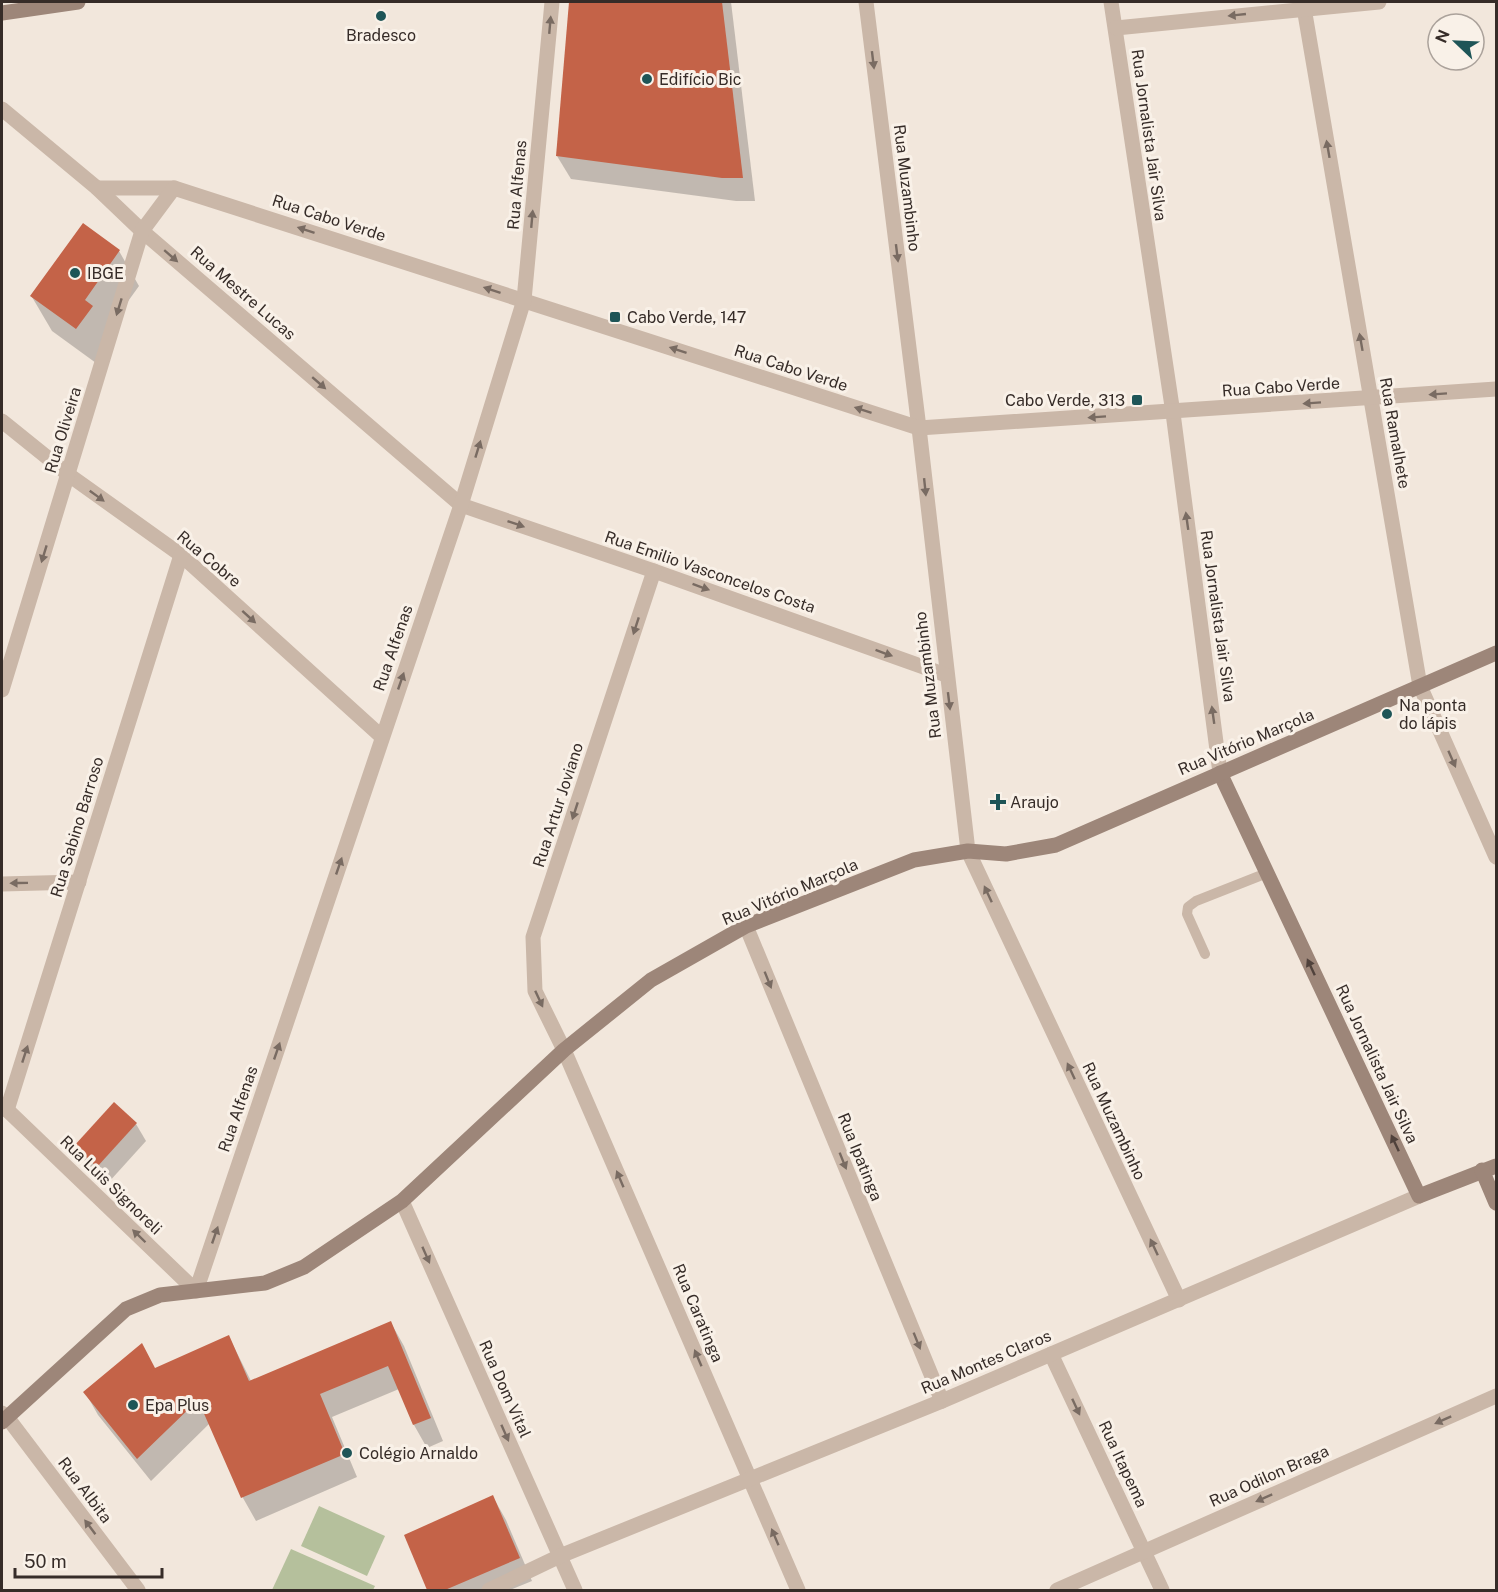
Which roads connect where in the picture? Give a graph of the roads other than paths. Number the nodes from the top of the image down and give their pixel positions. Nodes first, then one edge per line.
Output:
1 (78, 2) edge
2 (552, 2) edge
3 (866, 2) edge
4 (1111, 2) edge
5 (1379, 2) edge
6 (1303, 5) edge
7 (2, 13) edge
8 (1116, 28) junction
9 (2, 109) edge
10 (98, 188) junction
11 (174, 188) junction
12 (142, 231) junction
13 (524, 300) junction
14 (1497, 389) edge
15 (1371, 399) junction
16 (1173, 412) junction
17 (2, 421) edge
18 (919, 428) junction
19 (69, 475) junction
20 (461, 505) junction
21 (181, 555) junction
22 (654, 571) junction
23 (1497, 653) edge
24 (946, 675) junction
25 (1420, 686) junction
26 (2, 690) edge
27 (382, 737) junction
28 (1220, 773) junction
29 (968, 851) junction
30 (1497, 857) edge
31 (1267, 873) junction
32 (79, 882) junction
33 (2, 884) edge
34 (746, 926) junction
35 (1205, 954) dead end
36 (564, 1050) junction
37 (4, 1107) edge
38 (1489, 1168) edge
39 (1419, 1196) junction
40 (402, 1202) junction
41 (1497, 1203) edge
42 (196, 1291) junction
43 (1179, 1300) junction
44 (1051, 1354) junction
45 (1497, 1396) edge
46 (942, 1401) junction
47 (3, 1418) edge
48 (750, 1479) junction
49 (1144, 1551) junction
50 (560, 1556) junction
51 (138, 1590) edge
52 (489, 1590) edge
53 (575, 1590) edge
54 (798, 1590) edge
55 (1057, 1590) edge
56 (1162, 1590) edge

1 - 7 street
13 -> 2 street, Rua Alfenas
3 -> 18 street, Rua Muzambinho
4 - 8 street, Rua Jornalista Jair Silva
5 - 6 street
6 -> 8 street
15 -> 6 street, Rua Ramalhete
8 - 16 street, Rua Jornalista Jair Silva
9 - 10 street, Rua Mestre Lucas
10 - 11 street, Rua Cabo Verde
10 - 12 street, Rua Mestre Lucas
11 - 12 street, Rua Oliveira
13 -> 11 street, Rua Cabo Verde
12 -> 19 street, Rua Oliveira
12 -> 20 street, Rua Mestre Lucas
18 -> 13 street, Rua Cabo Verde
20 -> 13 street, Rua Alfenas
14 -> 15 street, Rua Cabo Verde
15 -> 16 street, Rua Cabo Verde
15 - 25 street, Rua Ramalhete
16 -> 18 street, Rua Cabo Verde
28 -> 16 street, Rua Jornalista Jair Silva
17 - 19 street, Rua Cobre
18 -> 24 street, Rua Muzambinho
19 -> 21 street, Rua Cobre
19 -> 26 street, Rua Oliveira
20 -> 22 street, Rua Emilio Vasconcelos Costa
27 -> 20 street, Rua Alfenas
21 -> 27 street, Rua Cobre
21 - 32 street, Rua Sabino Barroso
22 -> 24 street, Rua Emilio Vasconcelos Costa
22 -> 36 street, Rua Artur Joviano
23 - 25 street, Rua Vitório Marçola
24 -> 29 street, Rua Muzambinho
25 - 28 street, Rua Vitório Marçola
25 -> 30 street, Rua Ramalhete
42 -> 27 street, Rua Alfenas
28 - 29 street, Rua Vitório Marçola
28 - 31 street, Rua Jornalista Jair Silva
29 - 34 street, Rua Vitório Marçola
43 -> 29 street, Rua Muzambinho
31 - 35 lane
39 -> 31 street, Rua Jornalista Jair Silva
32 -> 33 street
37 -> 32 street, Rua Sabino Barroso
34 - 36 street, Rua Vitório Marçola
34 -> 46 street, Rua Ipatinga
36 - 40 street, Rua Vitório Marçola
48 -> 36 street, Rua Caratinga
42 -> 37 street, Rua Luis Signoreli
38 - 39 street, Rua Montes Claros
38 - 41 street
39 - 43 street, Rua Montes Claros
40 - 42 street, Rua Vitório Marçola
40 -> 50 street, Rua Dom Vital
42 - 47 street, Rua Vitório Marçola
43 - 44 street, Rua Montes Claros
44 - 46 street, Rua Montes Claros
44 -> 49 street, Rua Itapema
45 -> 49 street, Rua Odilon Braga
46 - 48 street, Rua Montes Claros
51 -> 47 street, Rua Albita
48 - 50 street, Rua Montes Claros
54 -> 48 street, Rua Caratinga
49 - 55 street, Rua Odilon Braga
49 - 56 street, Rua Itapema
50 - 52 street, Rua Montes Claros
50 - 53 street, Rua Dom Vital

